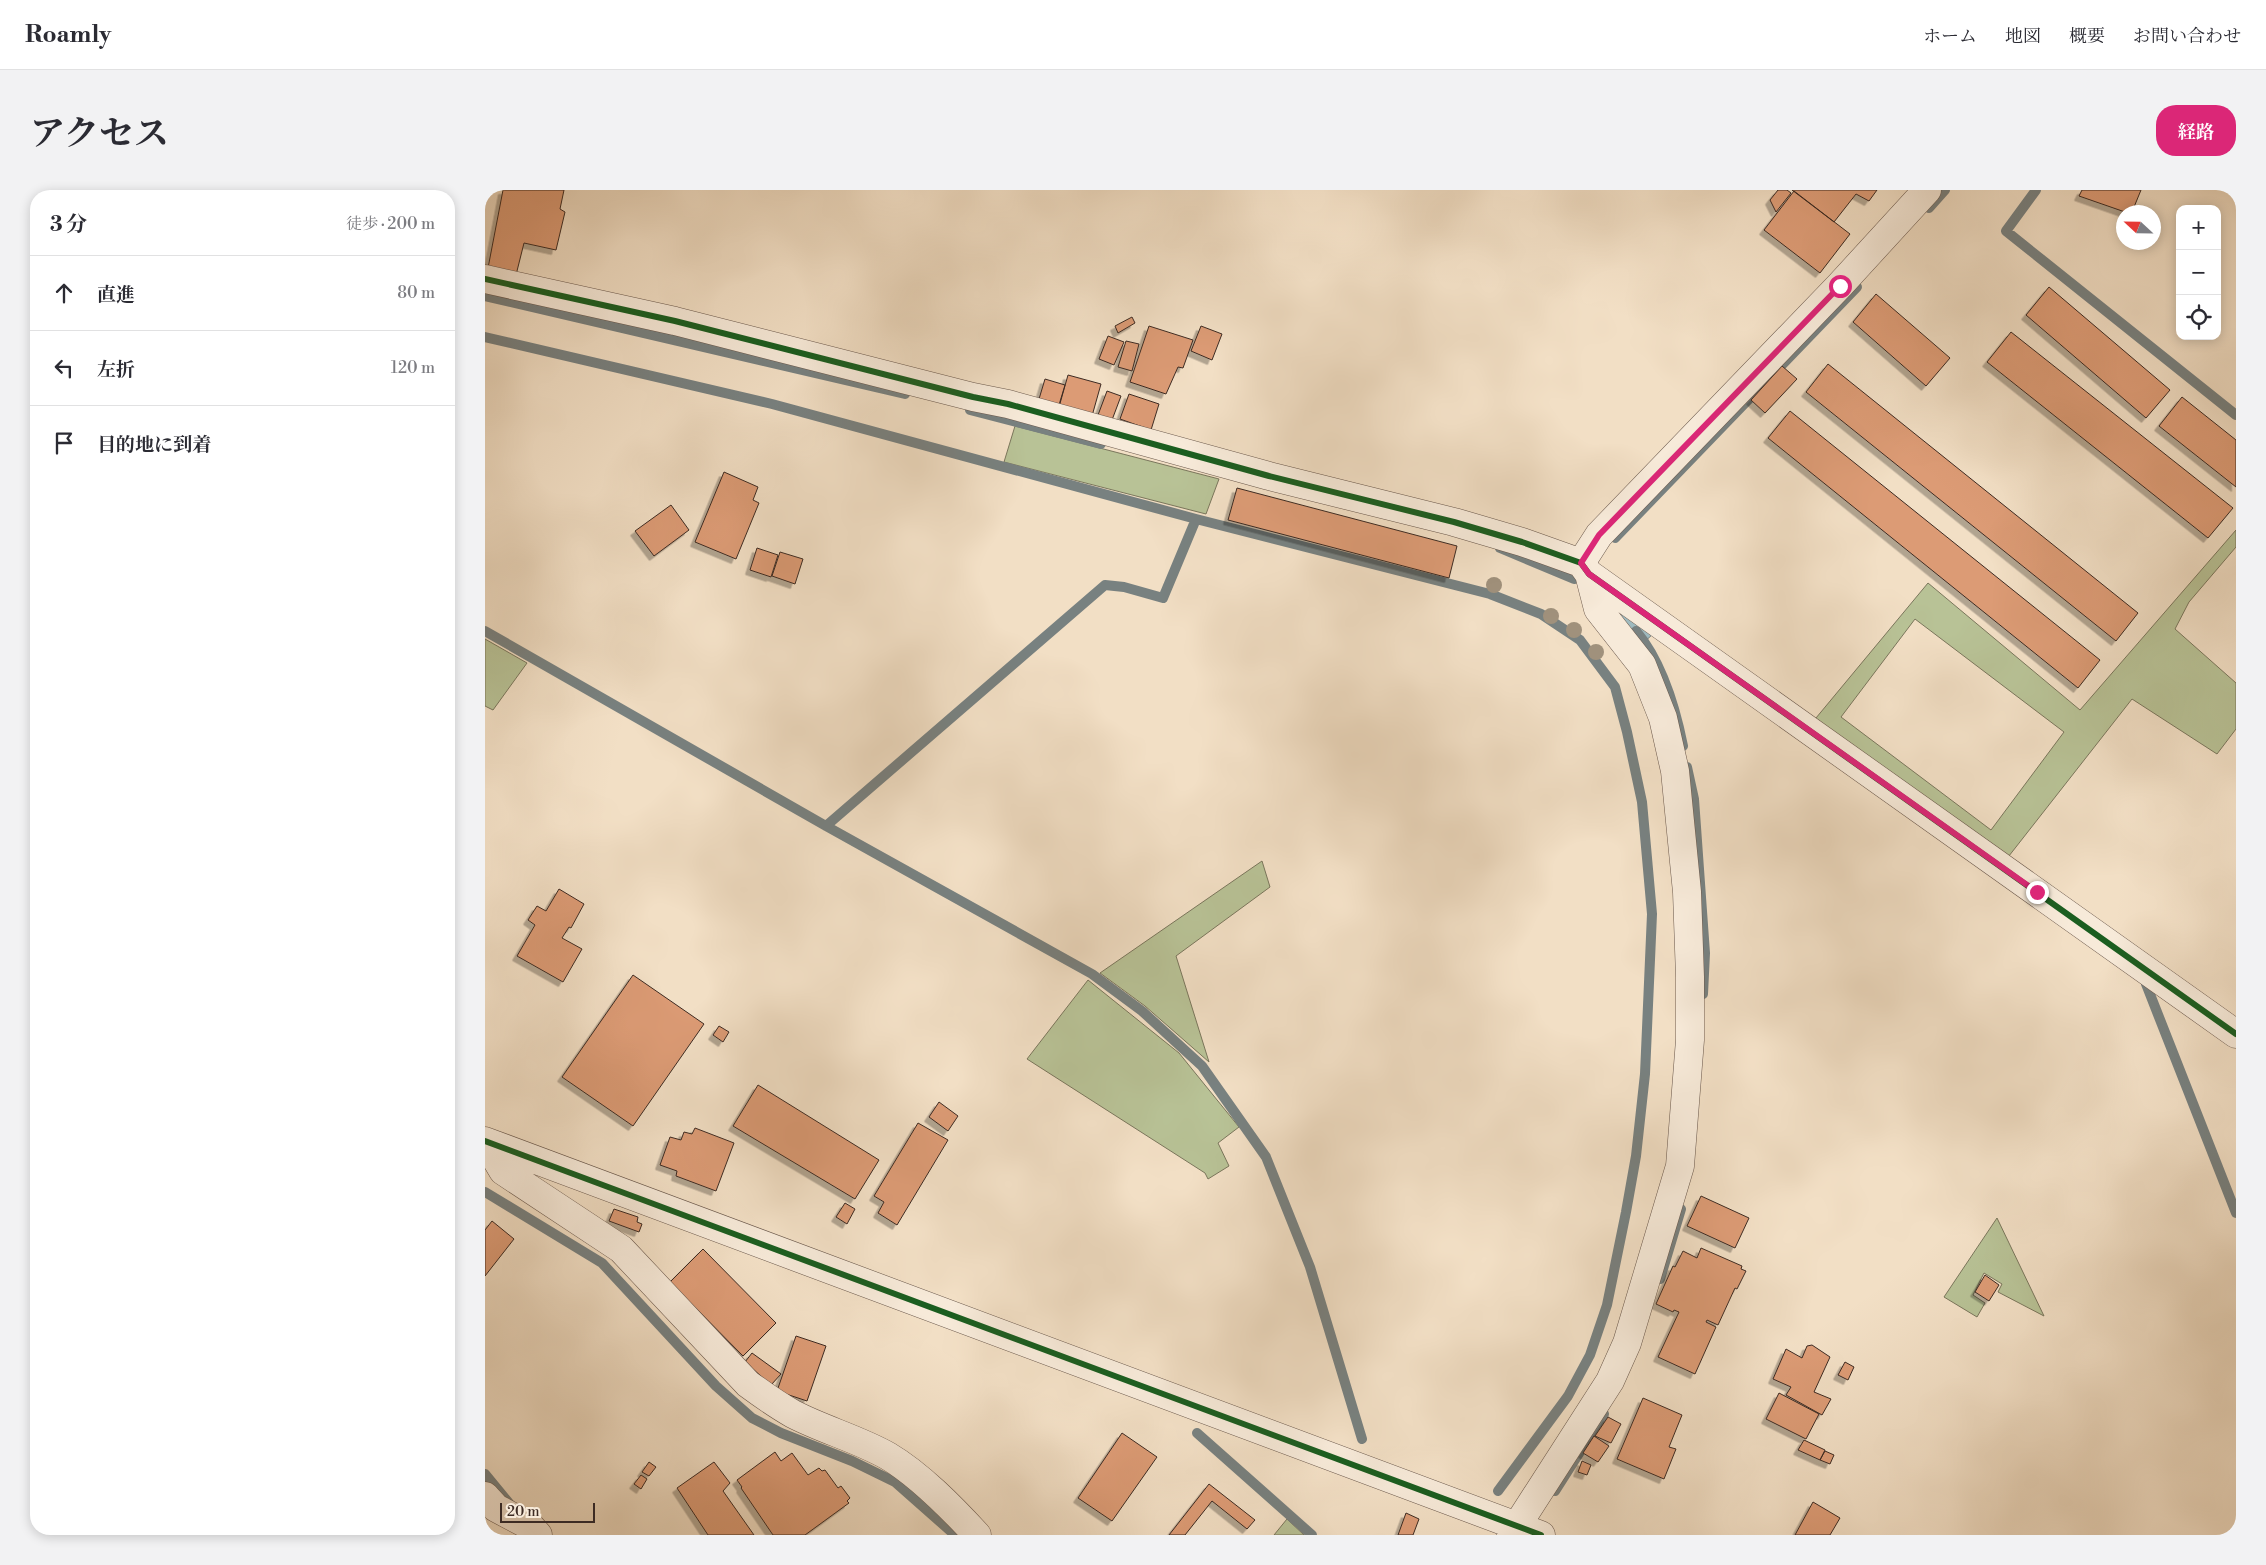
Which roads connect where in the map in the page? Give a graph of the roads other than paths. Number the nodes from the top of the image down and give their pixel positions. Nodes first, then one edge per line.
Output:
1 (1927, 190) edge
2 (485, 279) edge
3 (1585, 569) junction
4 (2236, 1034) edge
5 (485, 1142) edge
6 (485, 1496) edge
7 (525, 1525) edge
8 (1523, 1532) edge
9 (977, 1535) edge

1 - 3 street
2 - 3 street
3 - 4 street
3 - 8 street
5 - 8 street
5 - 9 street
6 - 7 street

